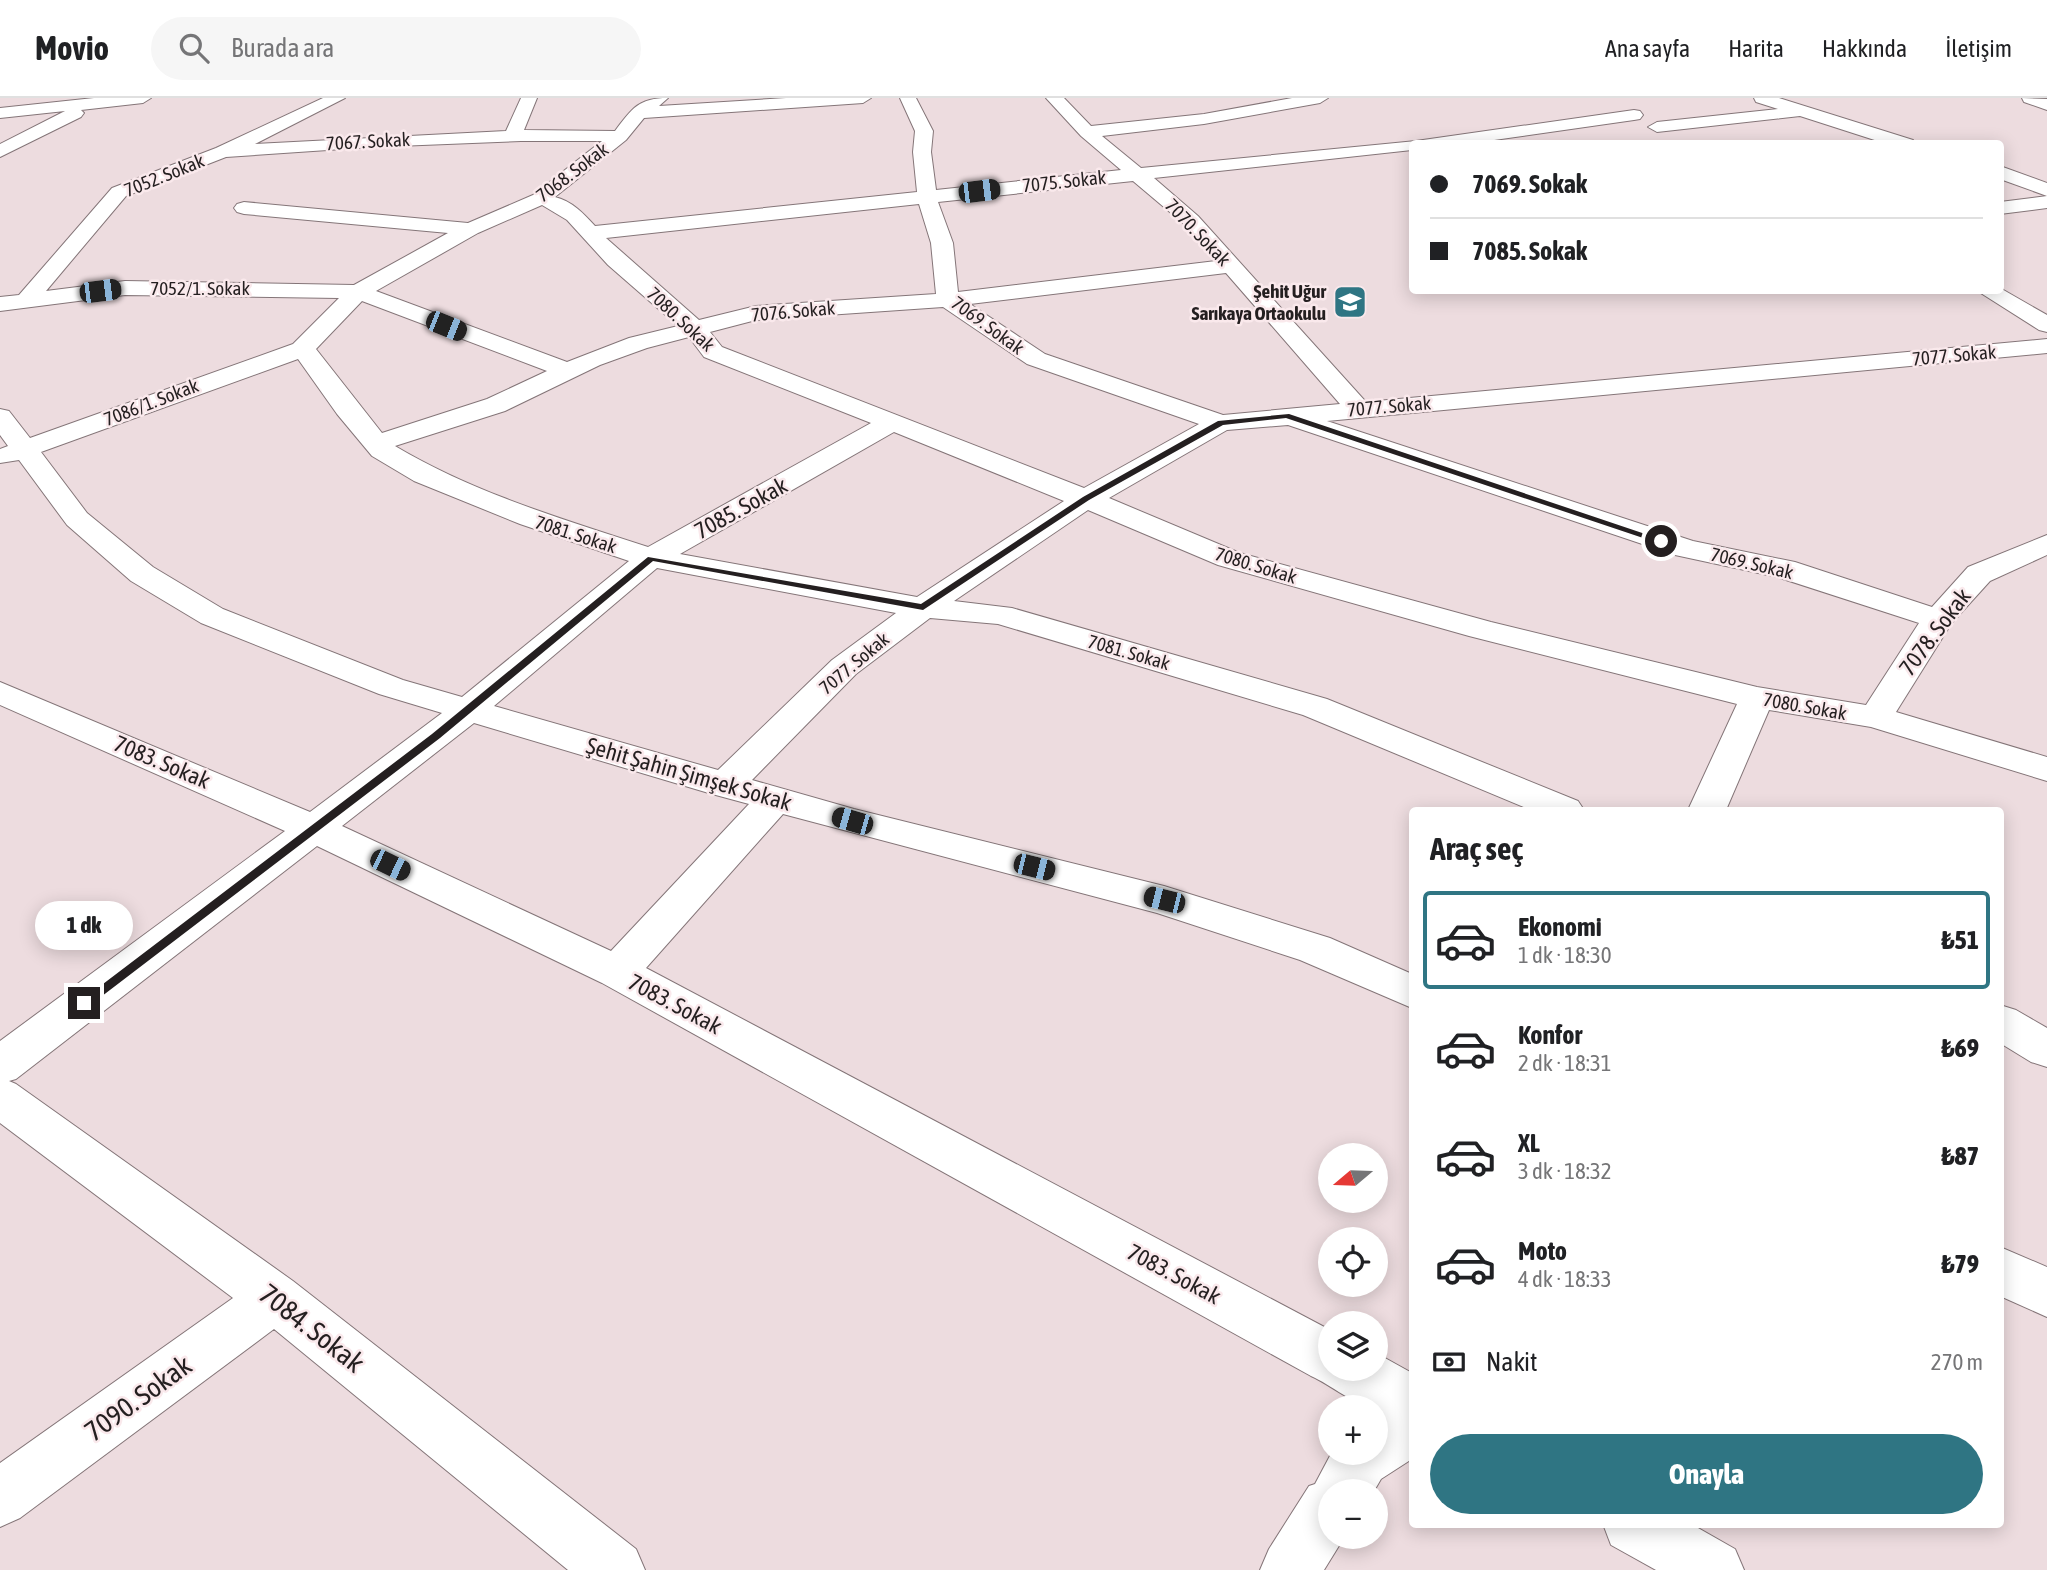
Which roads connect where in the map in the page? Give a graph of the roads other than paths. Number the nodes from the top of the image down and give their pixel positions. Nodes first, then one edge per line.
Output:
1 (143, 98) edge
2 (337, 98) edge
3 (529, 98) edge
4 (660, 98) edge
5 (863, 98) edge
6 (908, 98) edge
7 (1054, 98) edge
8 (1187, 98) edge
9 (1320, 98) edge
10 (1602, 98) edge
11 (1762, 98) edge
12 (2030, 98) edge
13 (1826, 101) dead end
14 (93, 102) edge
15 (2047, 105) edge
16 (1786, 106) junction
17 (1805, 111) junction
18 (0, 113) edge
19 (639, 113) junction
20 (1634, 115) junction
21 (1204, 119) junction
22 (1657, 127) junction
23 (1087, 132) junction
24 (513, 135) junction
25 (620, 136) junction
26 (1889, 138) junction
27 (1452, 140) edge
28 (1684, 140) edge
29 (1874, 140) edge
30 (1895, 140) edge
31 (1409, 145) edge
32 (0, 151) edge
33 (223, 152) junction
34 (1136, 173) junction
35 (2004, 174) edge
36 (2047, 190) edge
37 (927, 197) junction
38 (540, 199) junction
39 (2047, 202) edge
40 (2004, 207) edge
41 (244, 208) dead end
42 (471, 229) junction
43 (590, 233) junction
44 (1232, 266) junction
45 (358, 292) junction
46 (1994, 294) edge
47 (27, 300) junction
48 (948, 300) junction
49 (0, 303) edge
50 (2009, 303) junction
51 (2047, 312) edge
52 (2047, 325) edge
53 (693, 327) junction
54 (2047, 346) edge
55 (302, 349) junction
56 (569, 371) junction
57 (1358, 409) junction
58 (1286, 416) junction
59 (0, 417) edge
60 (1221, 423) junction
61 (891, 424) junction
62 (376, 444) junction
63 (13, 453) edge
64 (1086, 499) junction
65 (2047, 544) edge
66 (651, 558) junction
67 (923, 608) junction
68 (1938, 619) junction
69 (0, 692) edge
70 (1757, 698) junction
71 (468, 710) junction
72 (1875, 717) junction
73 (2047, 769) edge
74 (725, 785) junction
75 (775, 799) junction
76 (1558, 807) edge
77 (1708, 807) edge
78 (315, 829) junction
79 (617, 972) junction
80 (1409, 991) edge
81 (2004, 1024) edge
82 (2047, 1049) edge
83 (0, 1066) edge
84 (0, 1097) edge
85 (2004, 1272) edge
86 (2047, 1293) edge
87 (275, 1298) junction
88 (1318, 1352) edge
89 (1374, 1381) edge
90 (1409, 1400) edge
91 (1409, 1429) edge
92 (1388, 1442) edge
93 (0, 1498) edge
94 (1318, 1526) edge
95 (1639, 1528) edge
96 (615, 1570) edge
97 (1290, 1570) edge
98 (1714, 1570) edge

1 - 14 street
2 - 33 street, 7052. Sokak
3 - 24 street
4 - 19 street, 7068. Sokak
5 - 19 street
6 - 37 street, 7069. Sokak
7 - 23 street, 7070. Sokak
8 - 21 street
9 - 21 street
10 - 20 street
11 - 16 street
12 - 15 street
13 - 16 street
14 - 18 street
14 - 32 street
16 - 17 street
17 - 22 street
17 - 26 street
19 - 25 street, 7068. Sokak
20 - 22 street
20 - 27 street
21 - 23 street
22 - 28 street
23 - 34 street, 7070. Sokak
24 - 25 street, 7067. Sokak
24 - 33 street, 7067. Sokak
25 - 38 street, 7068. Sokak
26 - 29 street
26 - 30 street
31 - 34 street, 7075. Sokak
33 - 47 street, 7052. Sokak
34 - 37 street, 7075. Sokak
34 - 44 street, 7070. Sokak
35 - 36 street
37 - 43 street, 7075. Sokak
37 - 48 street, 7069. Sokak
38 - 42 street, 7068. Sokak
38 - 43 street, 7080. Sokak
39 - 40 street
41 - 42 street
42 - 45 street
43 - 53 street, 7080. Sokak
44 - 48 street, 7076. Sokak
44 - 57 street, 7070. Sokak
45 - 47 street, 7052/1. Sokak
45 - 55 street
45 - 56 street
46 - 50 street
47 - 49 street, 7052/1. Sokak
48 - 53 street, 7076. Sokak
48 - 60 street, 7069. Sokak
50 - 51 street
50 - 52 street
53 - 56 street, 7076. Sokak
53 - 61 street, 7080. Sokak
54 - 57 street, 7077. Sokak
55 - 62 street, 7081. Sokak
55 - 63 street, 7086/1. Sokak
56 - 62 street, 7076. Sokak
57 - 58 street, 7077. Sokak
58 - 60 street, 7077. Sokak
58 - 68 street, 7069. Sokak
59 - 63 street, Şehit Şahin Şimşek Sokak
60 - 64 street, 7077. Sokak
61 - 64 street, 7080. Sokak
61 - 66 street, 7085. Sokak
62 - 66 street, 7081. Sokak
63 - 71 street, Şehit Şahin Şimşek Sokak
64 - 67 street, 7077. Sokak
64 - 70 street, 7080. Sokak
65 - 68 street, 7078. Sokak
66 - 67 street, 7081. Sokak
66 - 71 street, 7085. Sokak
67 - 74 street, 7077. Sokak
67 - 76 street, 7081. Sokak
68 - 72 street, 7078. Sokak
69 - 78 street, 7083. Sokak
70 - 72 street, 7080. Sokak
70 - 77 street
71 - 74 street, Şehit Şahin Şimşek Sokak
71 - 78 street, 7085. Sokak
72 - 73 street, 7080. Sokak
74 - 75 street, Şehit Şahin Şimşek Sokak
75 - 79 street
75 - 80 street, Şehit Şahin Şimşek Sokak
78 - 79 street, 7083. Sokak
78 - 83 street, 7085. Sokak
79 - 88 street, 7083. Sokak
81 - 82 street
84 - 87 street, 7084. Sokak
85 - 86 street
87 - 93 street, 7090. Sokak
87 - 96 street, 7084. Sokak
89 - 90 street
91 - 92 street
94 - 97 street
95 - 98 street

